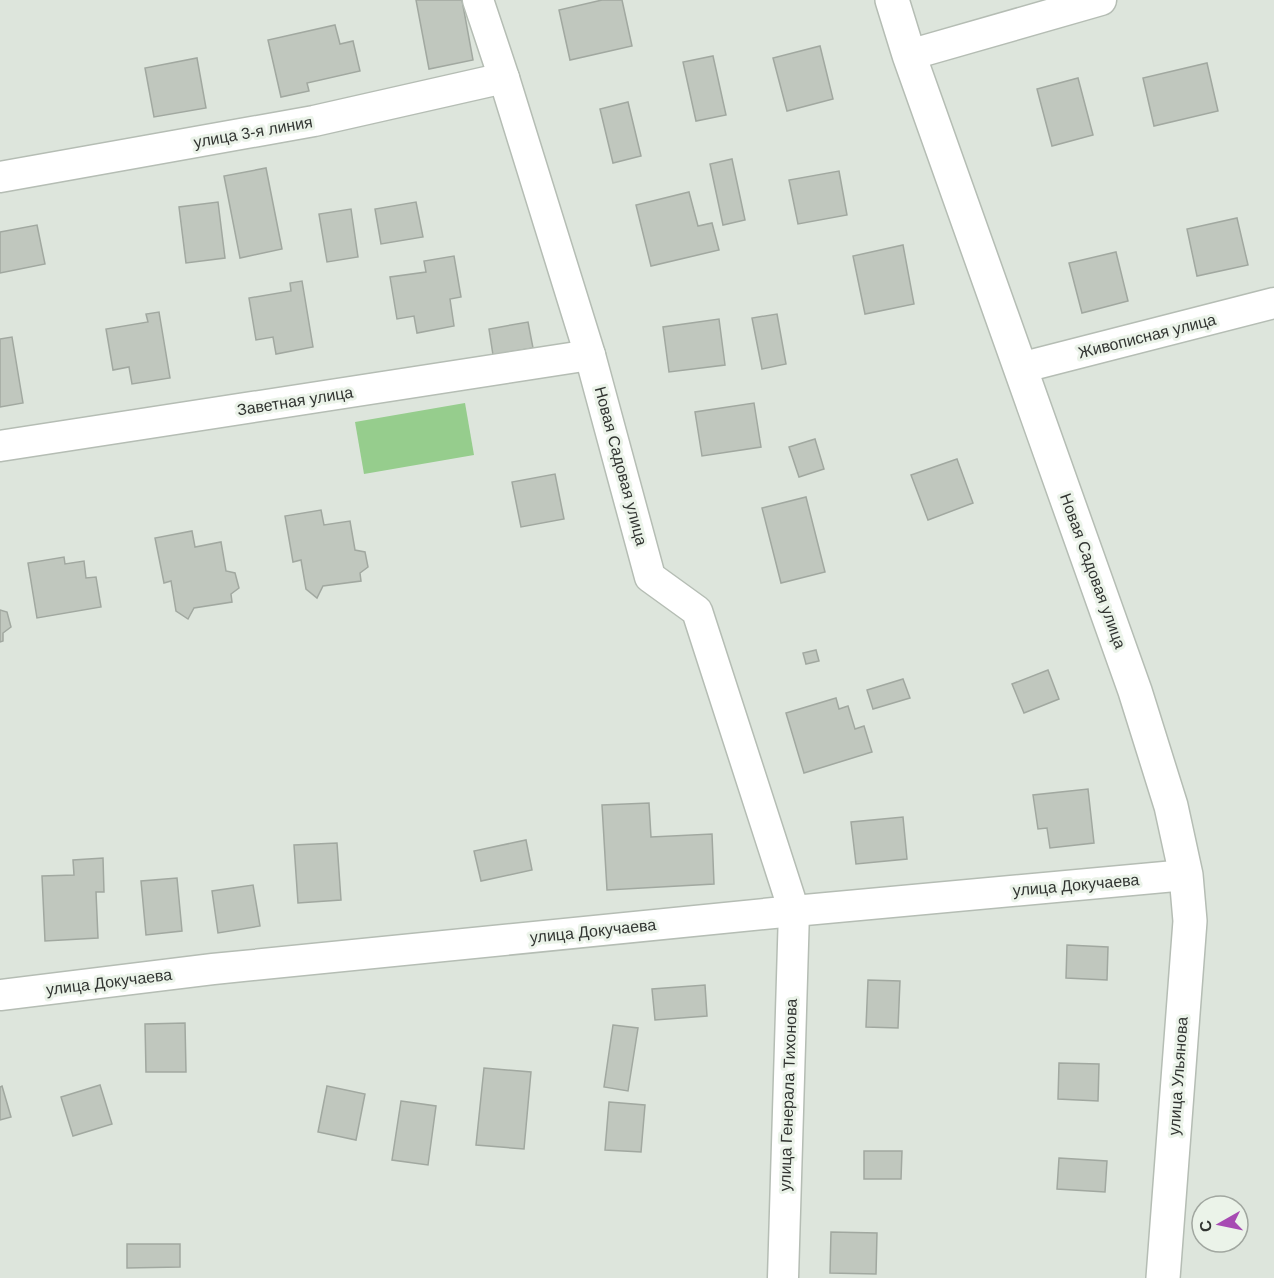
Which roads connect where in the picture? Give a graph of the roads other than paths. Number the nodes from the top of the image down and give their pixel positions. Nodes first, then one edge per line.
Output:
1 (478, 0) edge
2 (892, 0) edge
3 (1101, 0) edge
4 (909, 55) junction
5 (504, 78) junction
6 (0, 177) edge
7 (1274, 303) edge
8 (590, 355) junction
9 (1020, 368) junction
10 (0, 446) edge
11 (1186, 874) junction
12 (794, 911) junction
13 (0, 995) edge
14 (783, 1278) edge
15 (1163, 1278) edge

1 - 5 street, Новая Садовая улица
2 - 4 street, Новая Садовая улица
3 - 4 street
4 - 9 street, Новая Садовая улица
5 - 6 street, улица 3-я линия
5 - 8 street, Новая Садовая улица
7 - 9 street, Живописная улица
8 - 10 street, Заветная улица
8 - 12 street, Новая Садовая улица
9 - 11 street, Новая Садовая улица
11 - 12 street, улица Докучаева
11 - 15 street, улица Ульянова
12 - 13 street, улица Докучаева
12 - 14 street, улица Генерала Тихонова

